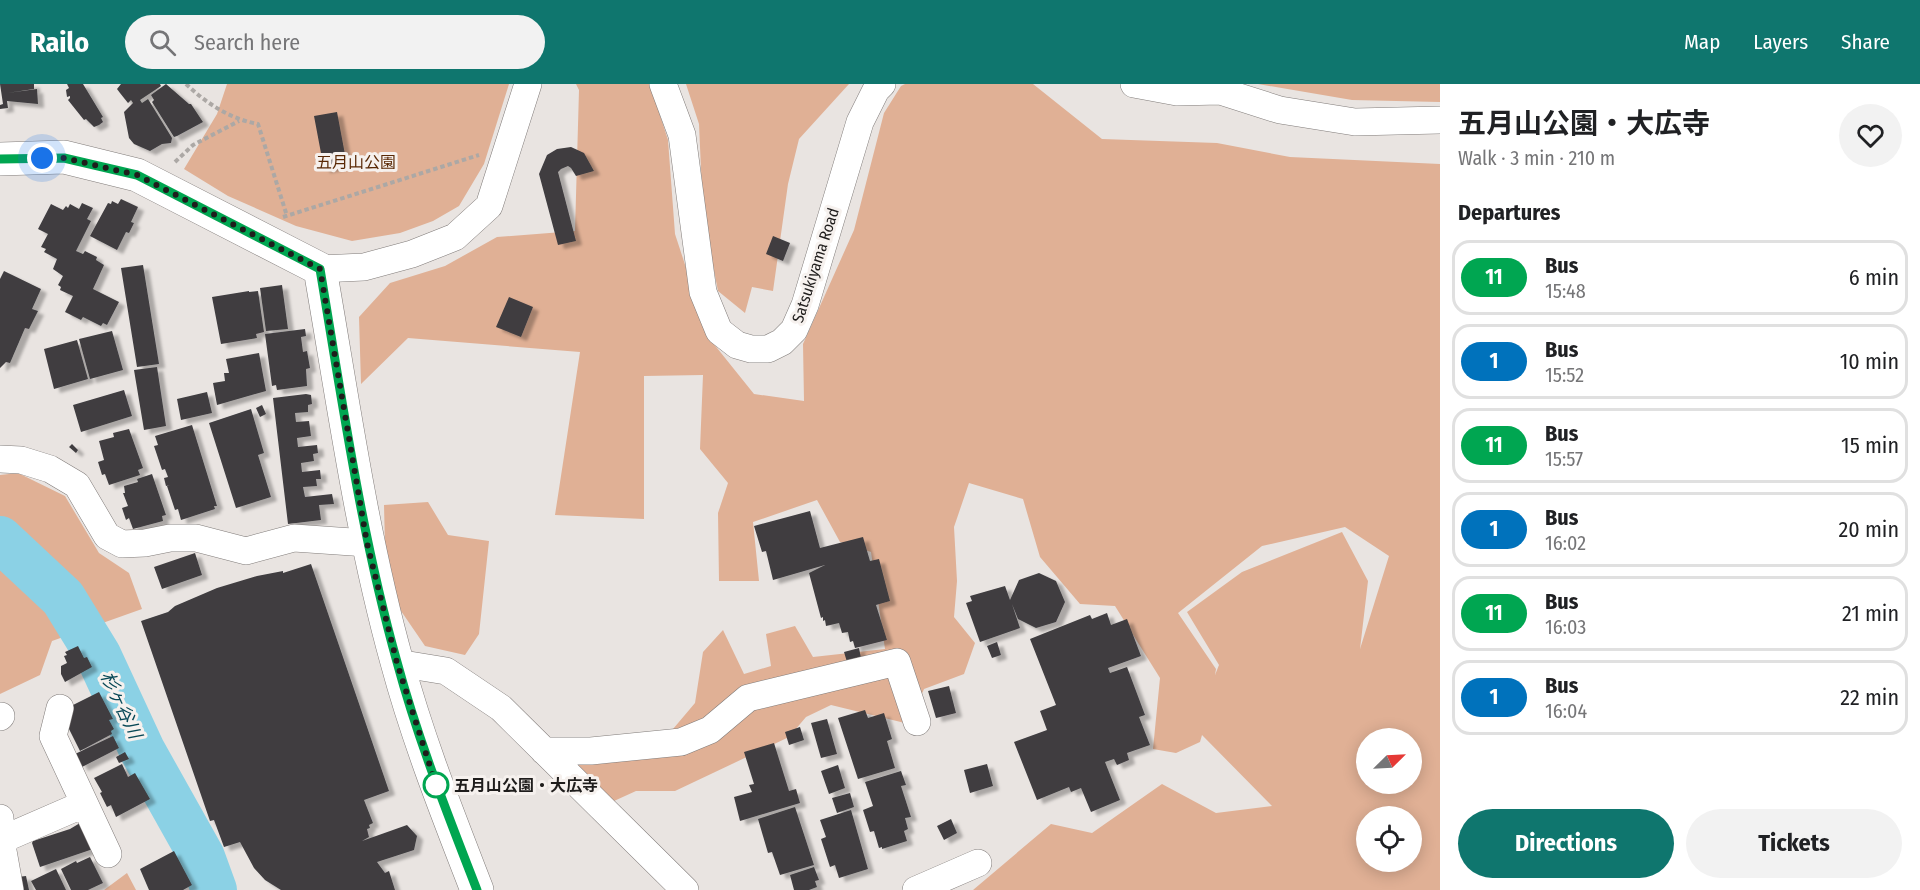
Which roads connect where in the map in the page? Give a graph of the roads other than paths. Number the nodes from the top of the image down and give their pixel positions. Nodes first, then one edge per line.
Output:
1 (528, 84) edge
2 (663, 84) edge
3 (882, 84) edge
4 (1134, 84) edge
5 (1440, 120) edge
6 (0, 159) edge
7 (320, 269) junction
8 (0, 459) edge
9 (367, 543) junction
10 (397, 663) junction
11 (60, 708) dead end
12 (917, 722) dead end
13 (544, 751) junction
14 (84, 804) junction
15 (1, 829) edge
16 (108, 854) dead end
17 (978, 863) dead end
18 (10, 890) edge
19 (477, 890) edge
20 (685, 890) edge
21 (916, 890) edge

1 - 7 street
2 - 3 street, Satsukiyama Road
4 - 5 street
6 - 7 main road
7 - 9 main road
8 - 9 street
9 - 10 main road
10 - 13 street
10 - 19 main road
11 - 14 street
12 - 13 street
13 - 20 street
14 - 15 street
14 - 16 street
15 - 18 street
17 - 21 street

